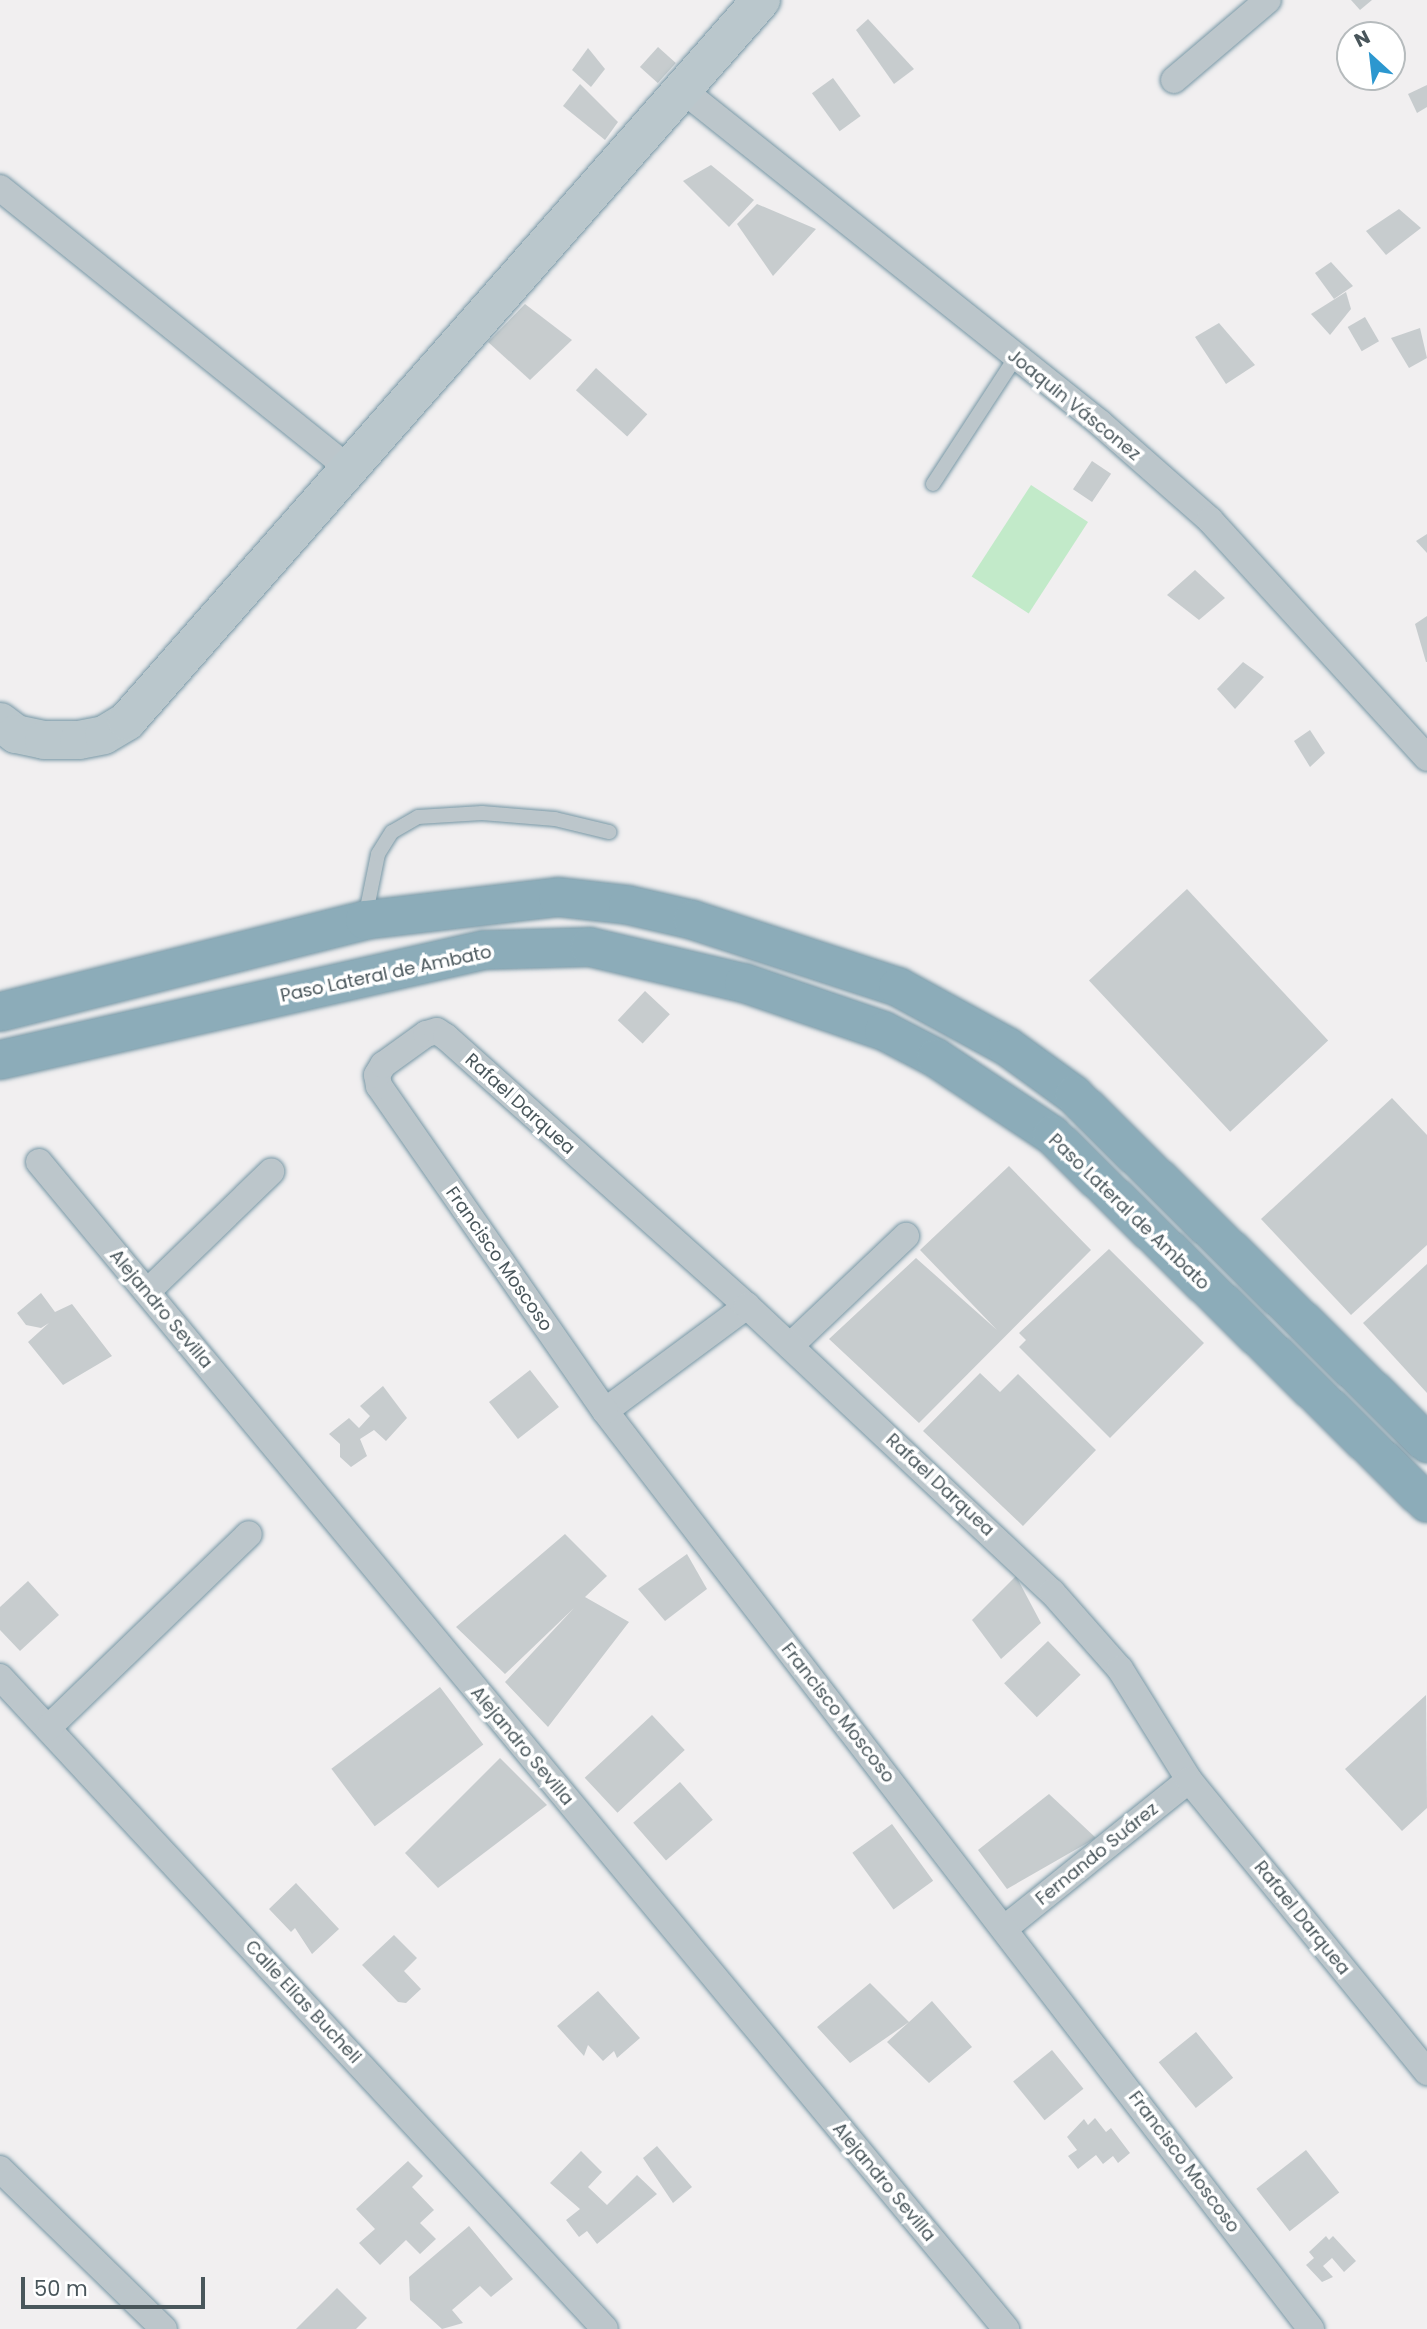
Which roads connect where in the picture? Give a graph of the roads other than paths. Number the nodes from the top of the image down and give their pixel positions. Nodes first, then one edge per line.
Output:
1 (761, 0) edge
2 (1268, 0) edge
3 (1174, 80) dead end
4 (684, 91) junction
5 (0, 188) edge
6 (1015, 358) junction
7 (351, 470) junction
8 (933, 484) dead end
9 (0, 722) edge
10 (1427, 758) edge
11 (609, 832) dead end
12 (365, 920) junction
13 (186, 963) junction
14 (0, 997) edge
15 (0, 1012) edge
16 (0, 1060) edge
17 (379, 1086) joint
18 (39, 1162) dead end
19 (271, 1172) dead end
20 (906, 1236) dead end
21 (146, 1292) junction
22 (747, 1306) junction
23 (790, 1346) junction
24 (605, 1411) junction
25 (1427, 1443) edge
26 (1427, 1503) edge
27 (249, 1534) dead end
28 (0, 1677) edge
29 (48, 1727) junction
30 (1189, 1780) junction
31 (1006, 1928) junction
32 (1427, 2072) edge
33 (0, 2169) edge
34 (164, 2329) edge
35 (605, 2329) edge
36 (1006, 2329) edge
37 (1311, 2329) edge

1 - 4 street
2 - 3 street
4 - 6 street, Joaquin Vásconez
4 - 7 street
5 - 7 street
6 - 8 lane
6 - 10 street, Joaquin Vásconez
7 - 9 street
11 - 12 lane
12 - 13 highway
12 - 25 highway
13 - 14 highway
13 - 15 highway
16 - 26 highway, Paso Lateral de Ambato
17 - 22 street, Rafael Darquea
17 - 24 street, Francisco Moscoso
18 - 21 street, Alejandro Sevilla
19 - 21 street
20 - 23 street
21 - 36 street, Alejandro Sevilla
22 - 23 street, Rafael Darquea
22 - 24 street
23 - 30 street, Rafael Darquea
24 - 31 street, Francisco Moscoso
27 - 29 street
28 - 29 street, Calle Elias Bucheli
29 - 35 street, Calle Elias Bucheli
30 - 31 street, Fernando Suárez
30 - 32 street, Rafael Darquea
31 - 37 street, Francisco Moscoso
33 - 34 street

